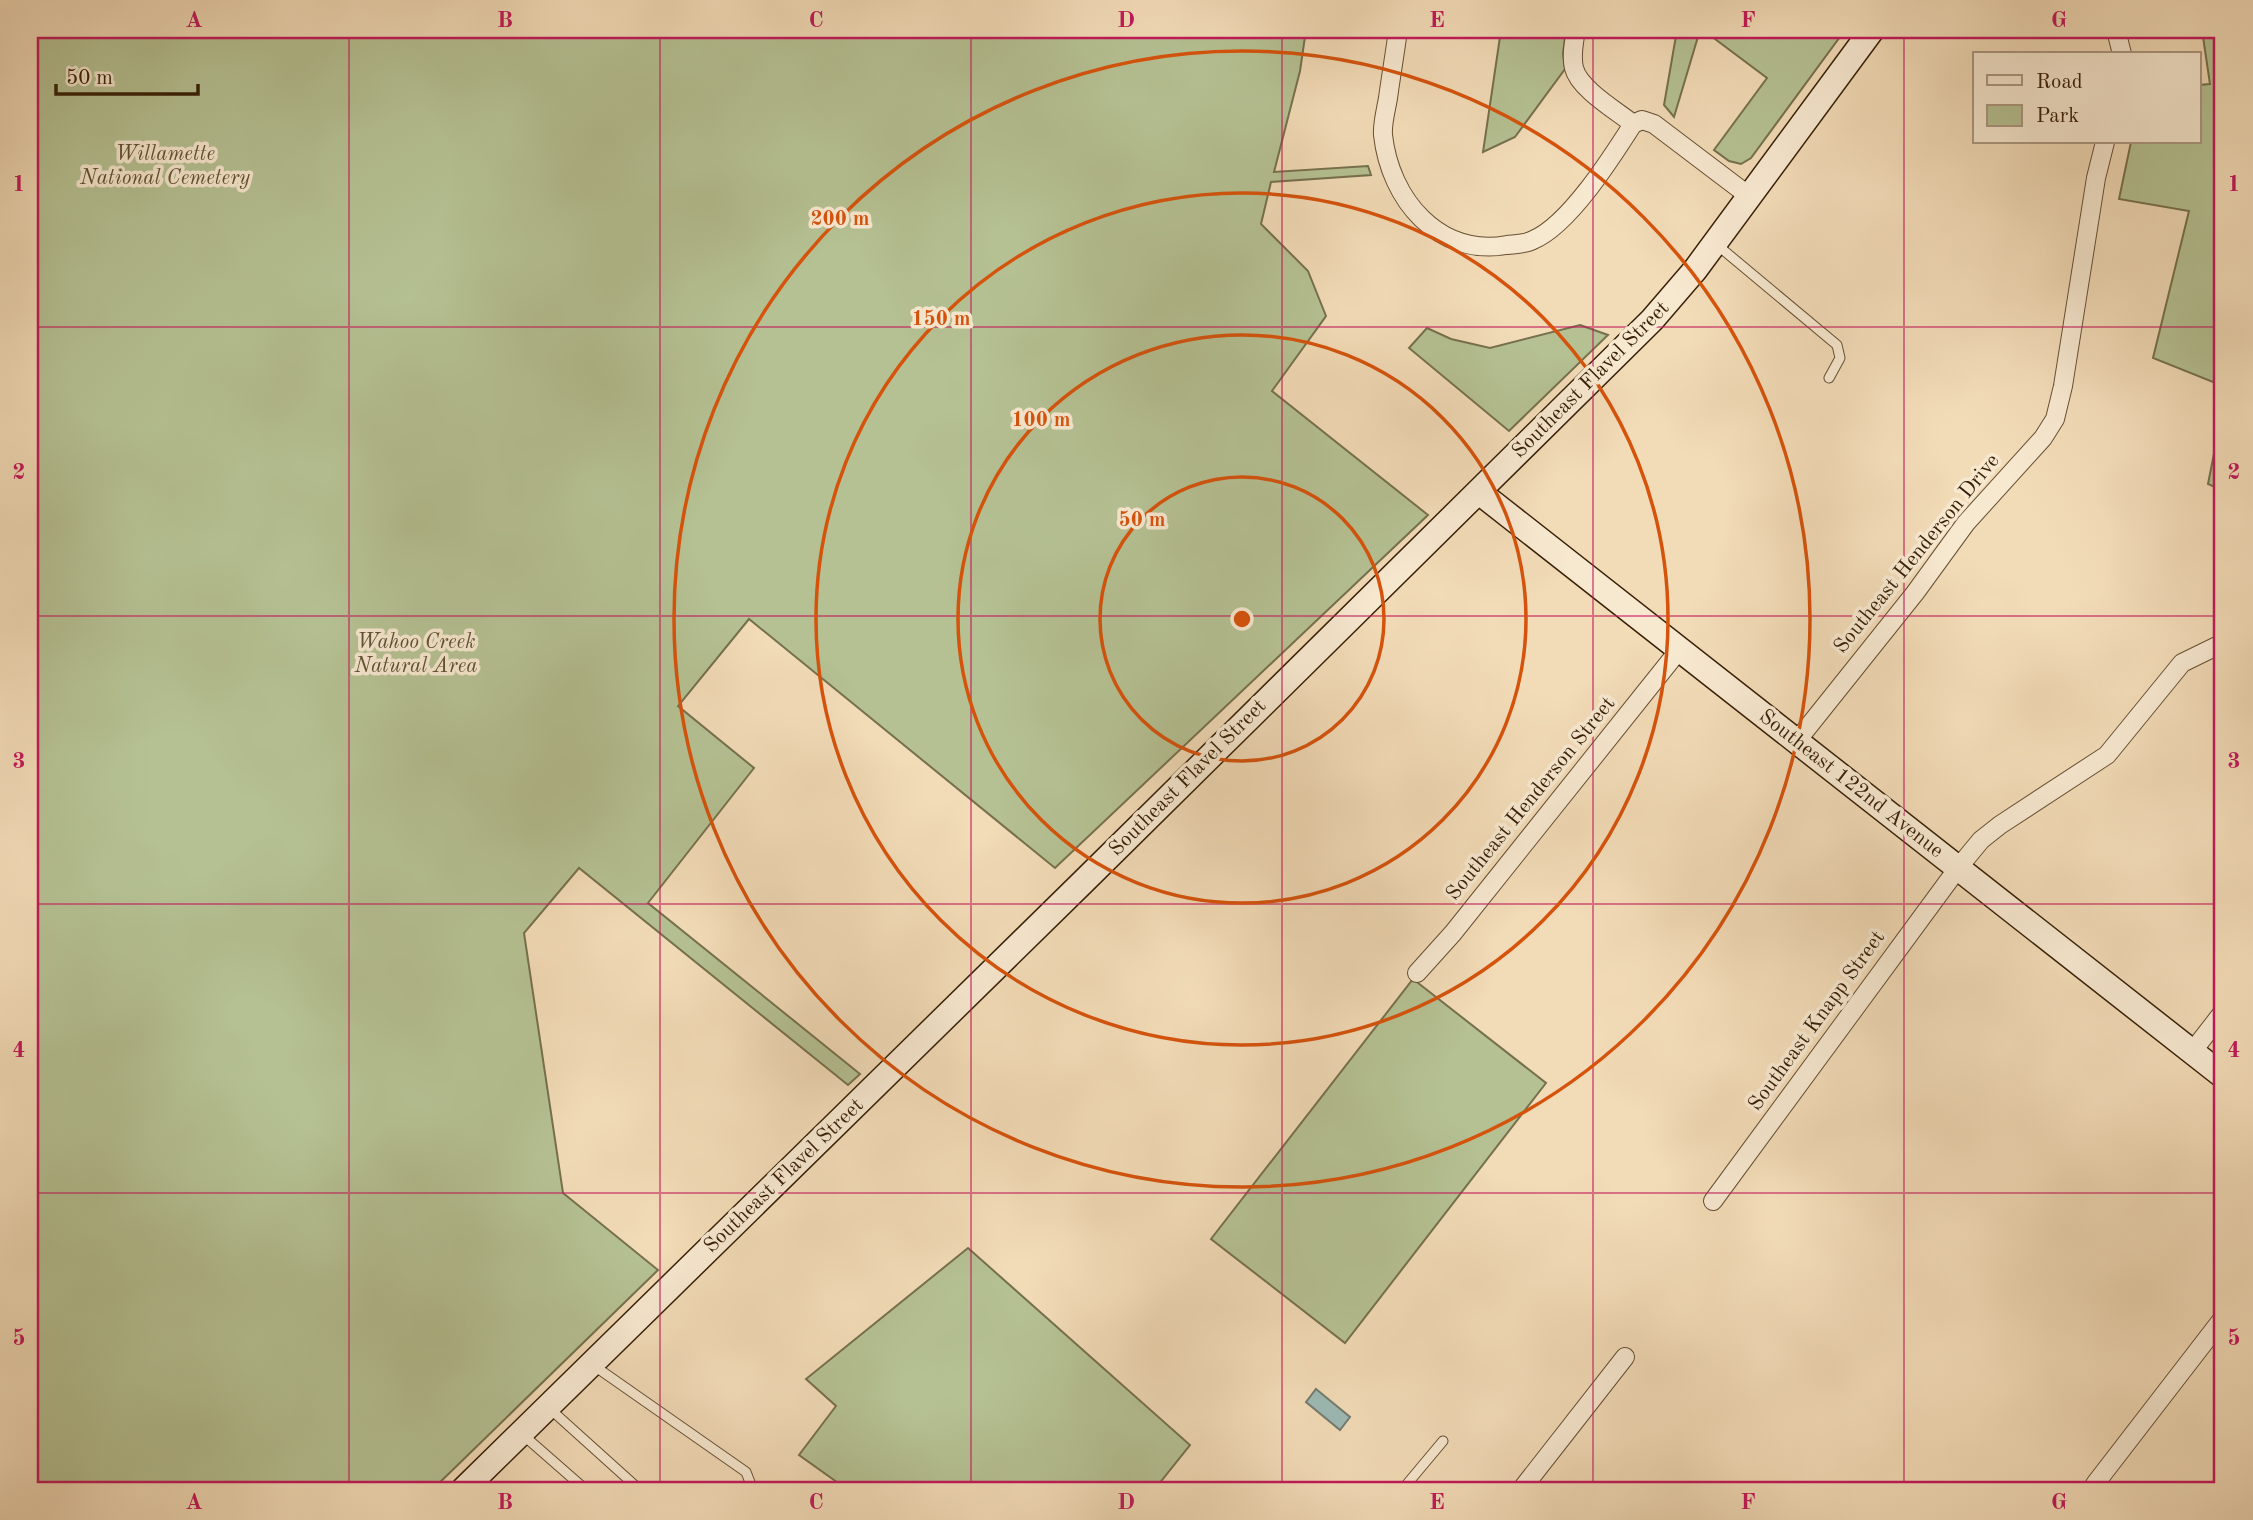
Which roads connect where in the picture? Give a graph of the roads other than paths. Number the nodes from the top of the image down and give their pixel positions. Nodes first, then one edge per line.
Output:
1 (1398, 30) edge
2 (1576, 30) edge
3 (1872, 30) edge
4 (2116, 30) edge
5 (2122, 52) edge
6 (1633, 124) junction
7 (2104, 144) edge
8 (1749, 196) junction
9 (1714, 243) junction
10 (1829, 378) dead end
11 (1479, 492) junction
12 (2223, 643) edge
13 (1679, 650) junction
14 (1796, 742) junction
15 (1958, 868) junction
16 (1417, 973) dead end
17 (2223, 1012) edge
18 (2192, 1052) junction
19 (2223, 1076) edge
20 (1713, 1201) dead end
21 (2223, 1318) edge
22 (1625, 1357) dead end
23 (592, 1364) junction
24 (548, 1407) junction
25 (521, 1433) junction
26 (1443, 1441) dead end
27 (2095, 1484) dead end
28 (463, 1490) edge
29 (586, 1490) edge
30 (640, 1490) edge
31 (753, 1490) edge
32 (1402, 1490) edge
33 (1521, 1490) edge

1 - 6 street
2 - 6 street
3 - 8 street, Southeast Flavel Street
4 - 5 street
6 - 8 street
7 - 14 street, Southeast Henderson Drive
8 - 9 street, Southeast Flavel Street
9 - 10 lane
9 - 11 street, Southeast Flavel Street
11 - 13 street, Southeast 122nd Avenue
11 - 23 street, Southeast Flavel Street
12 - 15 street, Southeast Knapp Street
13 - 14 street, Southeast 122nd Avenue
13 - 16 street, Southeast Henderson Street
14 - 15 street, Southeast 122nd Avenue
15 - 18 street, Southeast 122nd Avenue
15 - 20 street, Southeast Knapp Street
17 - 18 street
18 - 19 street, Southeast 122nd Avenue
21 - 27 street
22 - 33 street
23 - 24 street, Southeast Flavel Street
23 - 31 lane
24 - 25 street, Southeast Flavel Street
24 - 30 lane
25 - 28 street, Southeast Flavel Street
25 - 29 lane
26 - 32 lane

